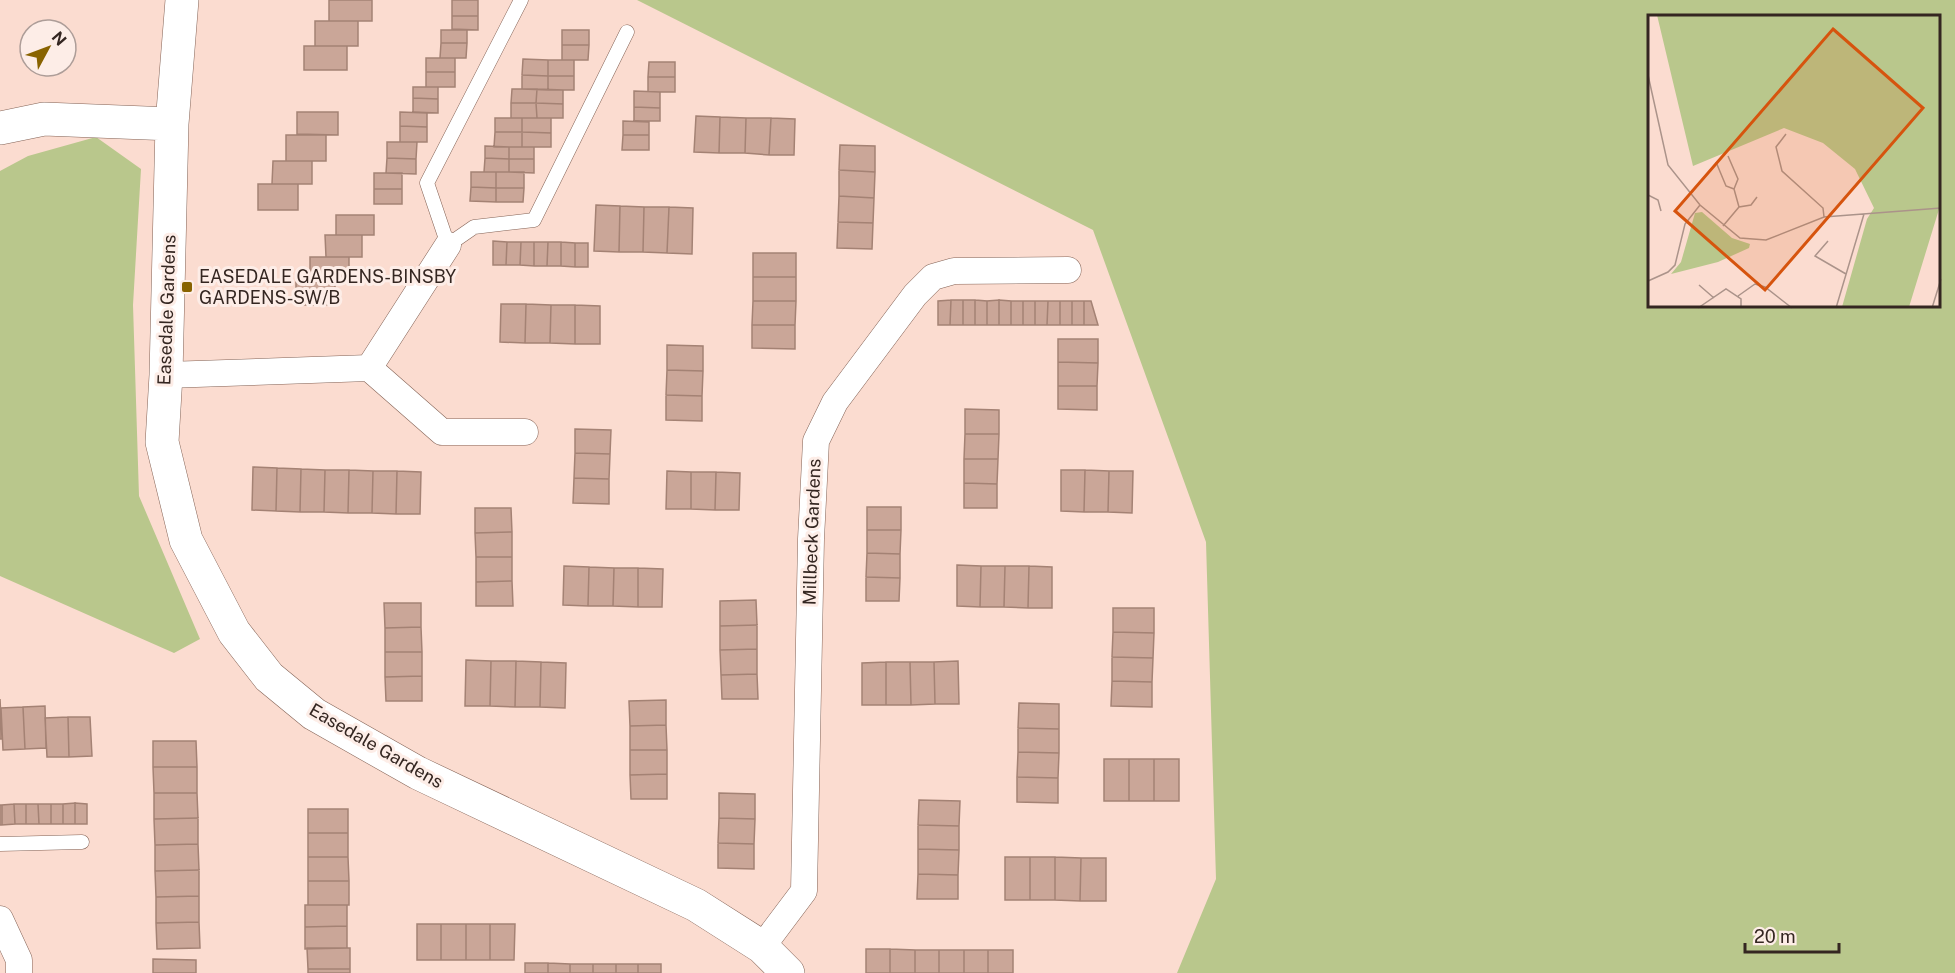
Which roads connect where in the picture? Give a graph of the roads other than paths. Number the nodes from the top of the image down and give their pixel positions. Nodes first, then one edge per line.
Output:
1 (183, 0) edge
2 (521, 0) edge
3 (627, 32) dead end
4 (172, 124) junction
5 (0, 128) edge
6 (448, 245) junction
7 (1068, 270) dead end
8 (369, 368) junction
9 (166, 375) junction
10 (525, 432) dead end
11 (82, 842) dead end
12 (0, 844) edge
13 (0, 919) edge
14 (762, 947) junction
15 (19, 973) edge
16 (788, 973) edge

1 - 4 street, Easedale Gardens
2 - 6 lane
3 - 6 lane
4 - 5 street
4 - 9 street, Easedale Gardens
6 - 8 street
7 - 14 street, Millbeck Gardens
8 - 9 street
8 - 10 street
9 - 14 street, Easedale Gardens
11 - 12 lane
13 - 15 street
14 - 16 street, Easedale Gardens

